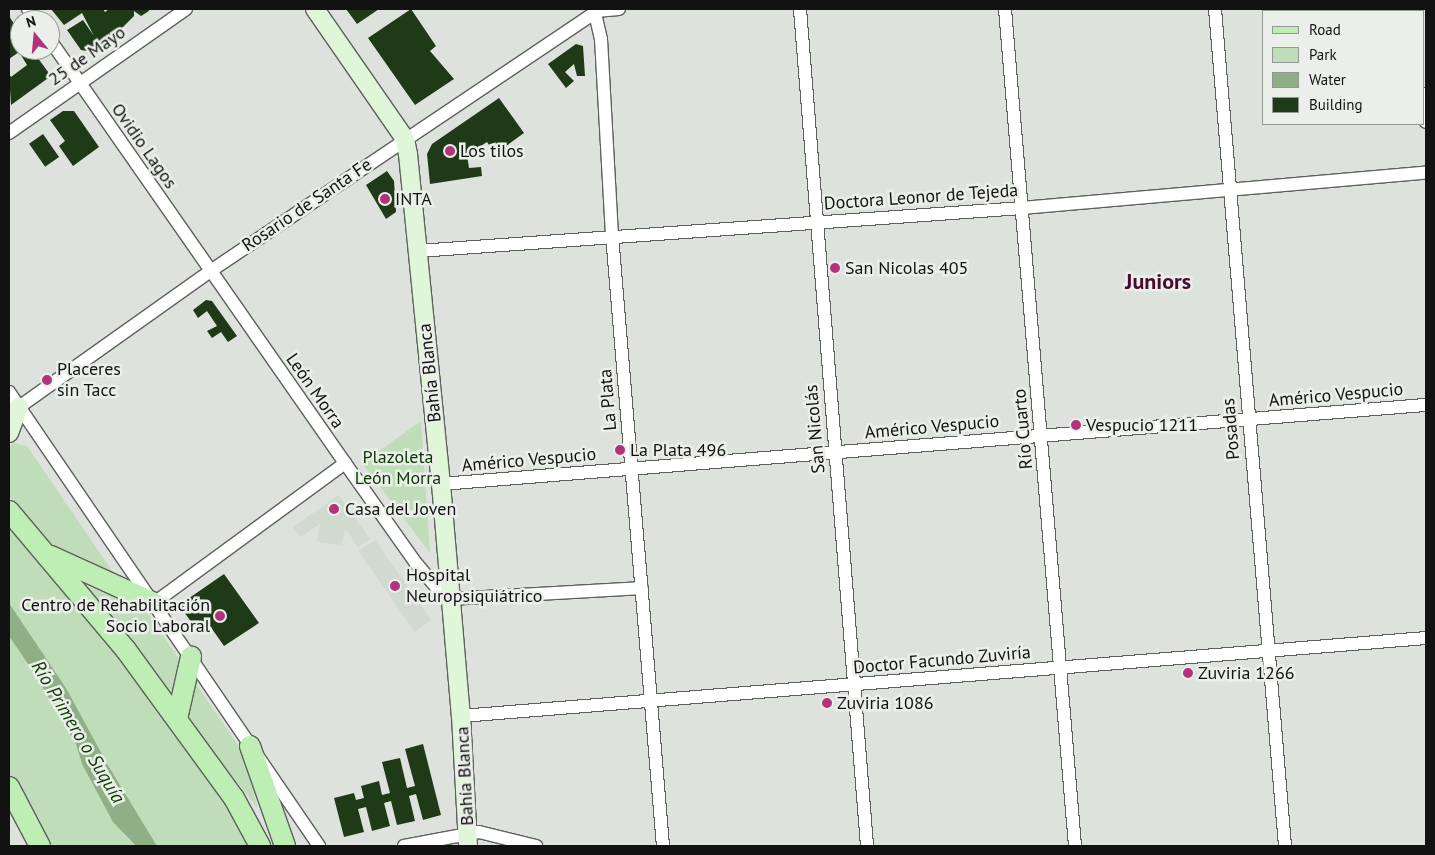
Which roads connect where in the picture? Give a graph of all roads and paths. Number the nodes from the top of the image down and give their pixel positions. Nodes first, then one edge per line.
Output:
1 (186, 9) edge
2 (315, 9) edge
3 (619, 9) edge
4 (800, 9) edge
5 (1005, 9) edge
6 (1215, 9) edge
7 (597, 10) edge
8 (60, 55) edge
9 (79, 83) junction
10 (1425, 108) edge
11 (1426, 122) edge
12 (9, 132) edge
13 (405, 139) junction
14 (1426, 173) edge
15 (1228, 190) junction
16 (1022, 208) junction
17 (816, 222) junction
18 (612, 235) junction
19 (418, 251) junction
20 (209, 272) junction
21 (9, 392) edge
22 (1426, 405) edge
23 (14, 410) edge
24 (1247, 419) junction
25 (9, 433) edge
26 (1041, 436) junction
27 (834, 453) junction
28 (345, 464) junction
29 (631, 469) junction
30 (441, 484) junction
31 (9, 511) edge
32 (44, 553) junction
33 (642, 588) junction
34 (451, 599) junction
35 (154, 603) junction
36 (1426, 638) edge
37 (1267, 650) junction
38 (191, 657) junction
39 (1061, 667) junction
40 (854, 685) junction
41 (652, 701) junction
42 (461, 716) junction
43 (177, 719) junction
44 (250, 746) junction
45 (9, 787) edge
46 (234, 798) junction
47 (468, 839) edge
48 (40, 846) edge
49 (260, 846) edge
50 (275, 846) edge
51 (284, 846) edge
52 (319, 846) edge
53 (404, 846) edge
54 (536, 846) edge
55 (663, 846) edge
56 (867, 846) edge
57 (1075, 846) edge
58 (1285, 846) edge

1 - 9 street, 25 de Mayo
2 - 13 street
3 - 7 street
4 - 17 street, San Nicolás
5 - 16 street, Río Cuarto
6 - 15 street, Posadas
7 - 13 street, Rosario de Santa Fe
7 - 18 street, La Plata
8 - 9 street, Ovidio Lagos
9 - 12 street, 25 de Mayo
9 - 20 street, Ovidio Lagos
10 - 11 street
13 - 19 street, Bahía Blanca
13 - 20 street, Rosario de Santa Fe
14 - 15 street, Doctora Leonor de Tejeda
15 - 16 street, Doctora Leonor de Tejeda
15 - 24 street, Posadas
16 - 17 street, Doctora Leonor de Tejeda
16 - 26 street, Río Cuarto
17 - 18 street, Doctora Leonor de Tejeda
17 - 27 street, San Nicolás
18 - 19 street, Doctora Leonor de Tejeda
18 - 29 street, La Plata
19 - 30 street, Bahía Blanca
20 - 23 street, Rosario de Santa Fe
20 - 28 street, León Morra
21 - 23 street
22 - 24 street, Américo Vespucio
23 - 25 street
23 - 35 street
24 - 26 street, Américo Vespucio
24 - 37 street, Posadas
26 - 27 street, Américo Vespucio
26 - 39 street, Río Cuarto
27 - 29 street, Américo Vespucio
27 - 40 street, San Nicolás
28 - 34 street, León Morra
28 - 35 street
29 - 30 street, Américo Vespucio
29 - 33 street, La Plata
30 - 34 street, Bahía Blanca
31 - 32 main road
32 - 35 main road
32 - 43 main road
33 - 34 street
33 - 41 street, La Plata
34 - 42 street, Bahía Blanca
35 - 38 street
36 - 37 street, Doctor Facundo Zuviría
37 - 39 street, Doctor Facundo Zuviría
37 - 58 street, Posadas
38 - 43 main road
38 - 44 street
39 - 40 street, Doctor Facundo Zuviría
39 - 57 street, Río Cuarto
40 - 41 street, Doctor Facundo Zuviría
40 - 56 street, San Nicolás
41 - 42 street, Doctor Facundo Zuviría
41 - 55 street, La Plata
42 - 47 street, Bahía Blanca
43 - 46 main road
44 - 51 main road
44 - 52 street
45 - 48 main road
46 - 49 main road
46 - 50 main road
47 - 53 street
47 - 54 street

